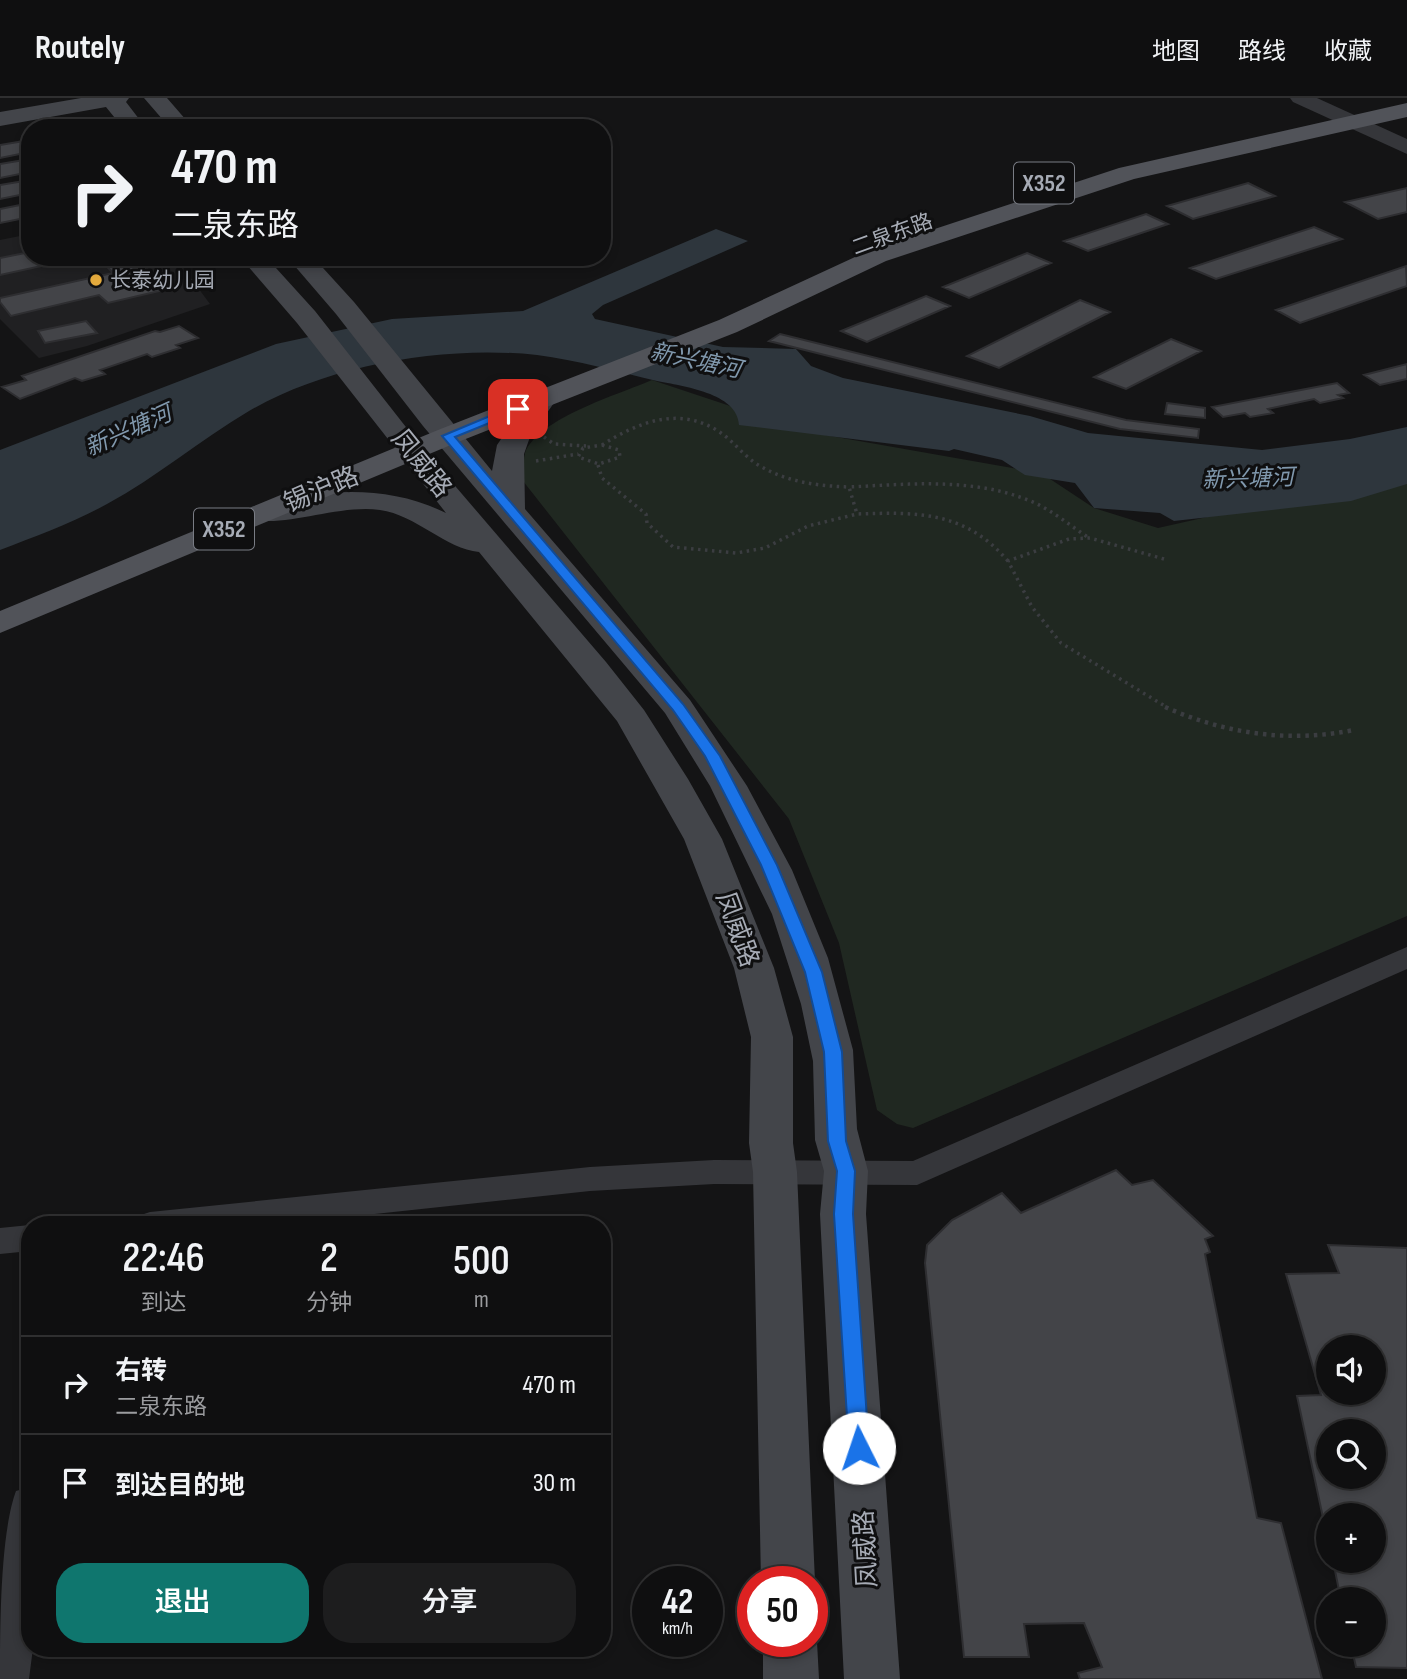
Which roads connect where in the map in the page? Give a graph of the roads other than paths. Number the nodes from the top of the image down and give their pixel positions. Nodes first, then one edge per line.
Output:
1 (57, 98) edge
2 (113, 98) edge
3 (155, 98) edge
4 (1300, 98) edge
5 (1407, 99) edge
6 (0, 108) edge
7 (1407, 110) edge
8 (1343, 117) junction
9 (0, 119) edge
10 (128, 119) edge
11 (174, 119) edge
12 (1407, 147) edge
13 (260, 266) edge
14 (307, 266) edge
15 (542, 400) junction
16 (422, 436) junction
17 (510, 510) junction
18 (262, 513) junction
19 (497, 554) junction
20 (0, 598) edge
21 (0, 623) edge
22 (1407, 957) edge
23 (846, 1171) junction
24 (775, 1172) junction
25 (238, 1216) edge
26 (21, 1238) edge
27 (0, 1241) edge
28 (787, 1566) edge
29 (21, 1575) edge
30 (790, 1657) edge
31 (8, 1679) edge
32 (791, 1679) edge
33 (872, 1679) edge

1 - 6 main road
2 - 9 main road
2 - 10 main road
3 - 11 main road
4 - 8 street
5 - 8 main road, 二泉东路 / X352
7 - 8 main road, 二泉东路 / X352
8 - 12 street
8 - 15 main road, 二泉东路 / X352
8 - 16 main road, 二泉东路 / X352
13 - 16 main road, 凤威路
14 - 16 main road, 凤威路
15 - 16 main road, 二泉东路 / X352
15 - 17 main road
16 - 17 main road, 凤威路
16 - 18 main road, 锡沪路 / X352
16 - 19 main road, 凤威路
16 - 20 main road, 锡沪路 / X352
17 - 23 main road, 凤威路
18 - 19 main road
18 - 21 main road, 锡沪路 / X352
19 - 24 main road, 凤威路
22 - 23 street
23 - 24 street
23 - 33 main road, 凤威路
24 - 25 street
24 - 28 main road, 凤威路
26 - 27 street
29 - 31 street
30 - 32 main road

